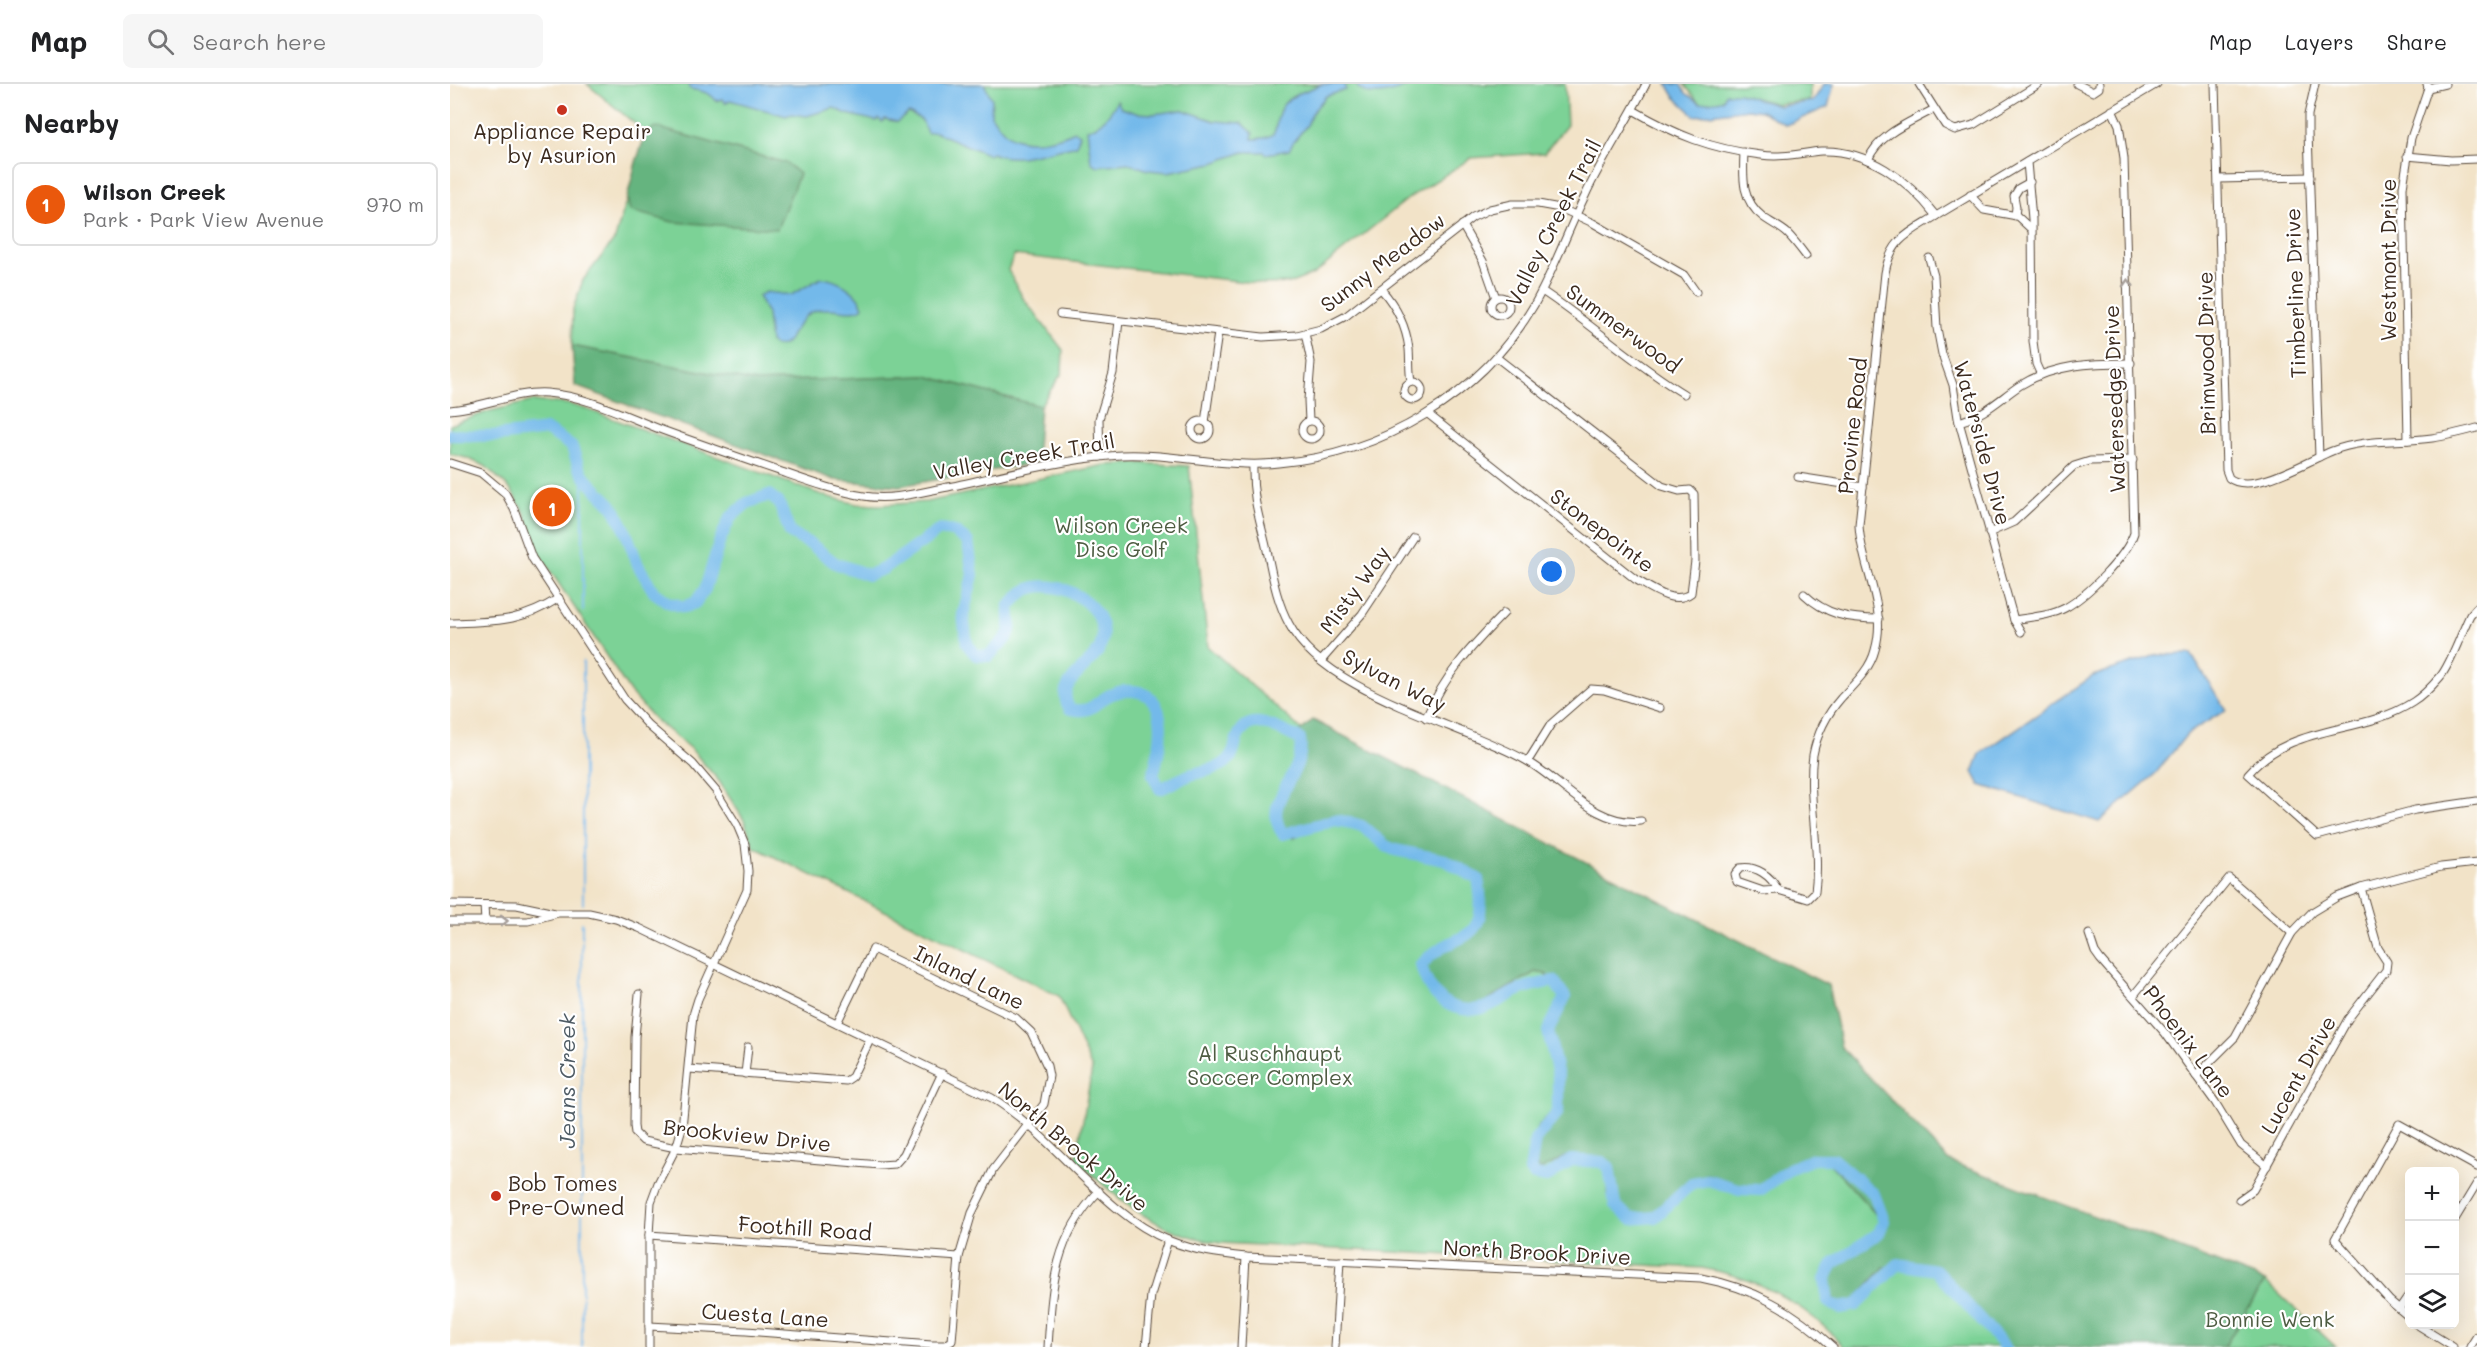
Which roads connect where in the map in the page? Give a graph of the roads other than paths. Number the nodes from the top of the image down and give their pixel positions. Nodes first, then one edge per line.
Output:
1 (1646, 84) edge
2 (1920, 84) edge
3 (2038, 84) edge
4 (2078, 84) edge
5 (2099, 84) edge
6 (2157, 84) edge
7 (2215, 84) edge
8 (2315, 84) edge
9 (2445, 84) edge
10 (2427, 86) edge
11 (1934, 109) junction
12 (1633, 110) junction
13 (2112, 110) junction
14 (1744, 152) junction
15 (2408, 156) junction
16 (2477, 159) edge
17 (1868, 160) junction
18 (2027, 162) junction
19 (2310, 177) junction
20 (2219, 179) junction
21 (2030, 185) junction
22 (1970, 195) junction
23 (1576, 215) junction
24 (1936, 216) junction
25 (2015, 216) junction
26 (1462, 225) junction
27 (2031, 229) junction
28 (1806, 256) dead end
29 (1929, 258) dead end
30 (1381, 289) junction
31 (1542, 291) junction
32 (1696, 292) dead end
33 (1497, 298) dead end
34 (1060, 314) dead end
35 (1119, 321) junction
36 (1218, 333) junction
37 (1305, 333) junction
38 (1496, 357) junction
39 (2131, 363) junction
40 (2041, 375) junction
41 (1411, 382) dead end
42 (1684, 394) dead end
43 (450, 410) edge
44 (1428, 414) junction
45 (1309, 421) dead end
46 (1205, 422) dead end
47 (1959, 422) junction
48 (2477, 428) edge
49 (2408, 440) junction
50 (1100, 457) junction
51 (2319, 457) junction
52 (2133, 460) junction
53 (450, 463) edge
54 (1253, 465) junction
55 (1798, 477) dead end
56 (1863, 487) junction
57 (1989, 533) junction
58 (1413, 537) dead end
59 (1804, 594) dead end
60 (558, 598) junction
61 (2477, 607) edge
62 (1504, 613) dead end
63 (1879, 619) junction
64 (2014, 620) junction
65 (450, 623) edge
66 (2021, 632) dead end
67 (1321, 661) junction
68 (1660, 708) dead end
69 (1425, 718) junction
70 (1528, 761) junction
71 (2477, 801) edge
72 (1641, 821) dead end
73 (2477, 863) edge
74 (2361, 888) junction
75 (1778, 890) junction
76 (450, 904) edge
77 (484, 905) junction
78 (558, 913) junction
79 (450, 921) edge
80 (485, 922) junction
81 (2292, 933) junction
82 (2089, 934) dead end
83 (713, 964) junction
84 (639, 994) dead end
85 (2133, 996) junction
86 (837, 1023) junction
87 (870, 1040) junction
88 (748, 1047) dead end
89 (689, 1069) junction
90 (942, 1073) junction
91 (745, 1074) junction
92 (2196, 1076) junction
93 (1028, 1125) junction
94 (676, 1148) junction
95 (2267, 1166) junction
96 (2477, 1167) edge
97 (2477, 1183) edge
98 (1100, 1191) junction
99 (2240, 1200) dead end
100 (2459, 1213) edge
101 (649, 1235) junction
102 (1168, 1240) junction
103 (959, 1257) junction
104 (1246, 1257) junction
105 (1340, 1261) junction
106 (2405, 1299) edge
107 (2399, 1309) junction
108 (2405, 1314) edge
109 (649, 1326) junction
110 (2424, 1329) edge
111 (2477, 1336) edge
112 (951, 1343) joint
113 (649, 1347) edge
114 (1048, 1347) edge
115 (1146, 1347) edge
116 (1241, 1347) edge
117 (1335, 1347) edge
118 (1833, 1347) edge
119 (2453, 1347) edge
120 (2470, 1347) edge

1 - 12 street, Valley Creek Trail
2 - 11 street
3 - 11 street
4 - 5 street
6 - 13 street, Provine Road
7 - 20 street, Brimwood Drive
8 - 19 street, Timberline Drive
9 - 10 street
10 - 15 street, Westmont Drive
11 - 17 street
12 - 14 street
12 - 23 street, Valley Creek Trail
13 - 18 street, Provine Road
39 -> 13 street, Watersedge Drive
14 - 17 street
14 - 28 street
15 - 16 street
15 - 49 street, Westmont Drive
17 - 24 street
18 - 21 street
18 - 22 street, Provine Road
19 - 20 street
19 - 51 street, Timberline Drive
20 - 51 street, Brimwood Drive
21 - 25 street
21 - 27 street
22 - 24 street, Provine Road
22 - 25 street
23 - 26 street, Sunny Meadow
23 - 31 street, Valley Creek Trail
23 - 32 street, Sunny Meadow
24 - 56 street, Provine Road
25 - 27 street
26 - 30 street, Sunny Meadow
26 - 33 street
27 - 40 street
29 - 47 street, Waterside Drive
30 - 37 street, Sunny Meadow
30 - 41 street
31 - 38 street, Valley Creek Trail
31 - 42 street, Summerwood
34 - 35 street, Sunny Meadow
35 - 36 street, Sunny Meadow
35 - 50 street
36 - 37 street, Sunny Meadow
36 - 46 street
37 - 45 street
38 - 44 street, Valley Creek Trail
38 - 44 street, Stonepointe
39 - 40 street
39 - 52 street, Watersedge Drive
40 - 47 street
43 - 50 street, Valley Creek Trail
44 - 54 street, Valley Creek Trail
47 - 57 street, Waterside Drive
48 - 49 street, Brimwood Drive
49 - 51 street, Brimwood Drive
50 - 54 street, Valley Creek Trail
52 - 57 street
52 - 64 street, Watersedge Drive
53 - 60 street
54 - 67 street, Sylvan Way
55 - 56 street
56 - 63 street, Provine Road
57 - 64 street, Waterside Drive
58 - 67 street, Misty Way
59 - 63 street
60 - 65 street
60 - 83 street
61 - 71 street
62 - 69 street
63 - 75 street, Provine Road
64 - 66 street, Waterside Drive
67 - 69 street, Sylvan Way
68 - 70 street
69 - 70 street, Sylvan Way
70 - 72 street, Sylvan Way
73 - 74 street
74 - 81 street
74 - 95 street, Lucent Drive
75 - 75 street
76 - 77 street, North Brook Drive
77 - 78 street, North Brook Drive
77 - 80 street
80 -> 78 street, North Brook Drive
78 - 83 street, North Brook Drive
79 - 80 street, North Brook Drive
81 - 85 street
81 - 92 street
82 - 85 street, Phoenix Lane
83 - 86 street, North Brook Drive
83 - 89 street
84 - 94 street, Brookview Drive
85 - 92 street, Phoenix Lane
86 - 87 street, North Brook Drive
86 - 93 street, Inland Lane
87 - 90 street, North Brook Drive
87 - 91 street
88 - 91 street
89 - 91 street
89 - 94 street
90 - 93 street, North Brook Drive
90 - 94 street, Brookview Drive
92 - 95 street, Phoenix Lane
93 - 98 street, North Brook Drive
93 - 103 street, Inland Lane
94 - 101 street
95 - 99 street, Lucent Drive
96 - 107 street
97 - 100 street
98 - 102 street, North Brook Drive
98 - 114 street
101 - 103 street, Foothill Road
101 - 109 street
102 - 104 street, North Brook Drive
102 - 115 street
103 - 112 street, Inland Lane
104 - 105 street, North Brook Drive
104 - 116 street
105 - 117 street
105 - 118 street, North Brook Drive
106 - 107 street
107 - 108 street
109 - 112 street, Cuesta Lane
109 - 113 street
110 - 119 street
111 - 120 street

